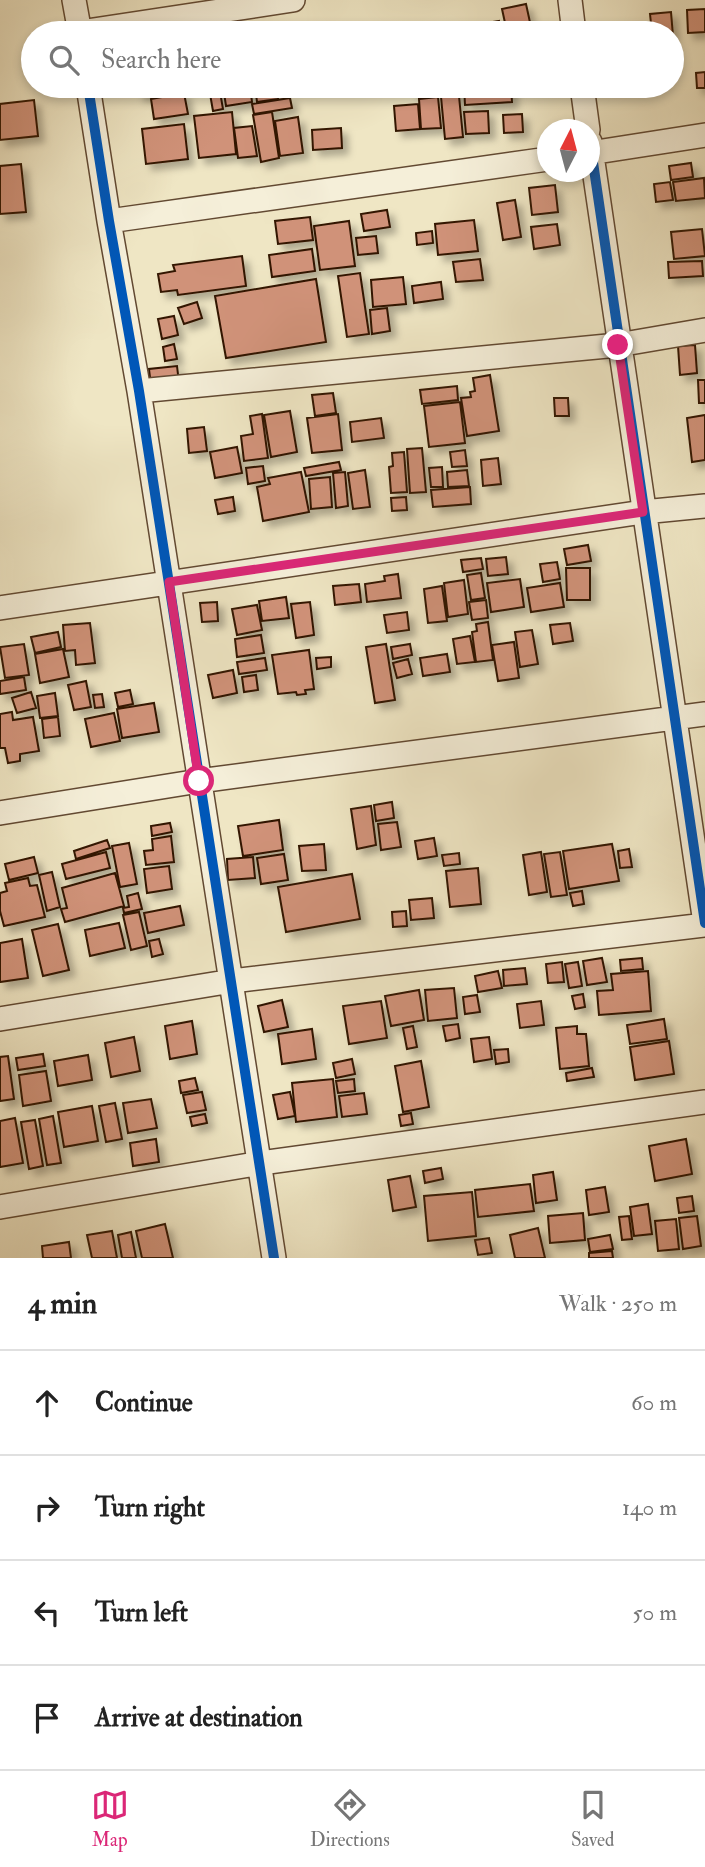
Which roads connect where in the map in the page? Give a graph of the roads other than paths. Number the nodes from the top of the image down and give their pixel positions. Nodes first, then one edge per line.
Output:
1 (74, 0) edge
2 (293, 0) edge
3 (569, 0) edge
4 (78, 21) edge
5 (157, 21) edge
6 (572, 21) edge
7 (90, 98) edge
8 (584, 98) edge
9 (586, 119) edge
10 (705, 135) edge
11 (600, 148) edge
12 (537, 161) edge
13 (595, 182) edge
14 (109, 221) junction
15 (705, 330) edge
16 (618, 345) junction
17 (139, 391) junction
18 (705, 506) edge
19 (643, 512) junction
20 (169, 582) junction
21 (0, 608) edge
22 (705, 714) edge
23 (674, 719) junction
24 (199, 781) junction
25 (0, 813) edge
26 (705, 924) edge
27 (232, 981) junction
28 (0, 1019) edge
29 (705, 1102) edge
30 (261, 1163) junction
31 (0, 1207) edge
32 (274, 1258) edge

1 - 4 street
2 - 5 street
3 - 6 street
7 - 14 street
8 - 9 street
10 - 11 street
12 - 14 street
13 - 16 street
14 - 17 street
15 - 16 street
16 - 17 street
16 - 19 street
17 - 20 street
18 - 19 street
19 - 20 street
19 - 23 street
20 - 21 street
20 - 24 street
22 - 23 street
23 - 24 street
23 - 26 street
24 - 25 street
24 - 27 street
26 - 27 street
27 - 28 street
27 - 30 street
29 - 30 street
30 - 31 street
30 - 32 street

